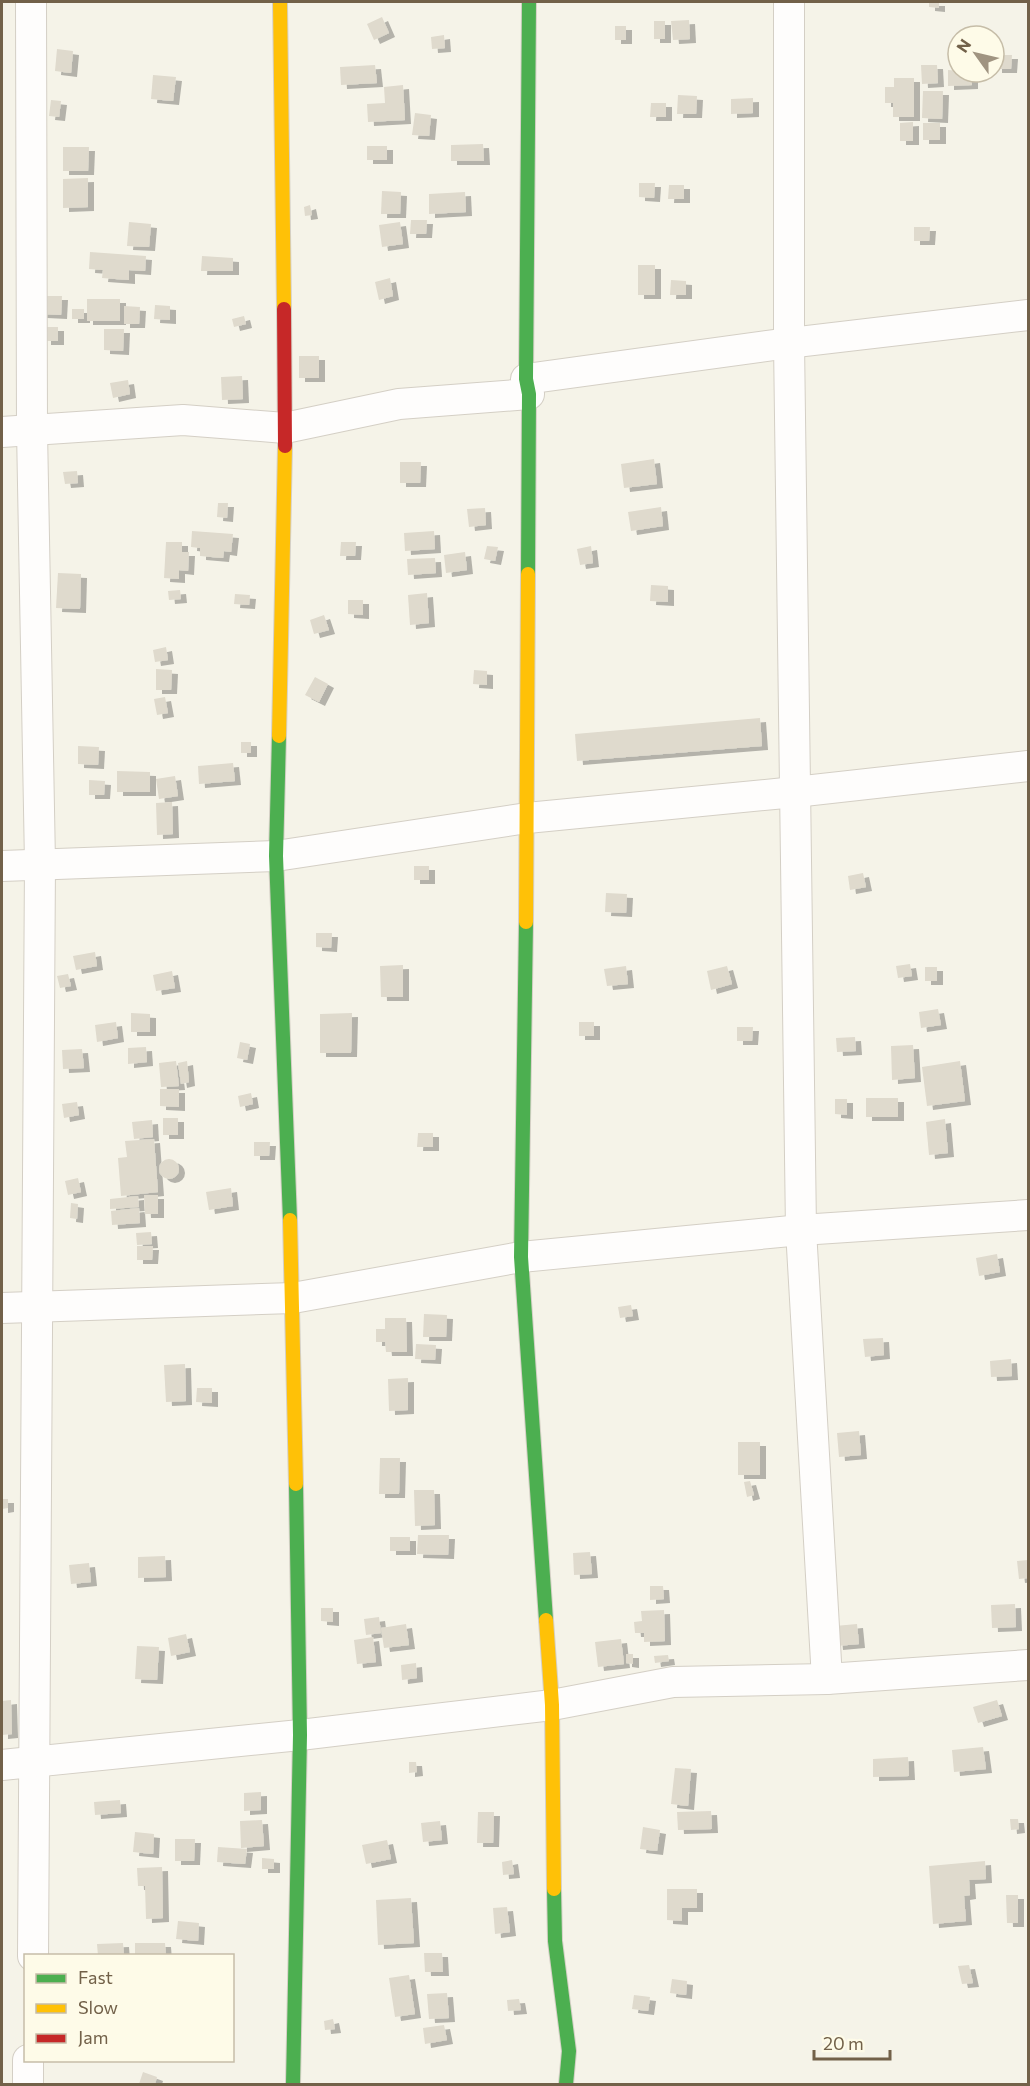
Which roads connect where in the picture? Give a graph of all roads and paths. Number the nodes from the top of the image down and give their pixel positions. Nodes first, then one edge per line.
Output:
1 (31, 2) edge
2 (280, 2) edge
3 (529, 2) edge
4 (789, 2) edge
5 (1029, 315) edge
6 (789, 343) junction
7 (527, 386) junction
8 (285, 428) junction
9 (32, 430) junction
10 (2, 432) edge
11 (1029, 765) edge
12 (795, 792) junction
13 (527, 818) junction
14 (276, 855) junction
15 (40, 863) junction
16 (2, 866) edge
17 (1029, 1215) edge
18 (801, 1230) junction
19 (521, 1257) junction
20 (293, 1298) junction
21 (36, 1307) junction
22 (2, 1308) edge
23 (1029, 1665) edge
24 (827, 1679) junction
25 (552, 1705) junction
26 (300, 1735) junction
27 (34, 1762) junction
28 (2, 1765) edge
29 (33, 1954) edge
30 (28, 2062) edge
31 (28, 2085) edge
32 (292, 2085) edge
33 (566, 2085) edge

1 - 9 street
2 - 8 street
3 - 7 street
4 - 6 street
5 - 6 street
6 - 7 street
6 - 12 street
7 - 8 street
7 - 13 street
8 - 9 street
8 - 14 street
9 - 10 street
9 - 15 street
11 - 12 street
12 - 13 street
12 - 18 street
13 - 14 street
13 - 19 street
14 - 15 street
14 - 20 street
15 - 16 street
15 - 21 street
17 - 18 street
18 - 19 street
18 - 24 street
19 - 20 street
19 - 25 street
20 - 21 street
20 - 26 street
21 - 22 street
21 - 27 street
23 - 24 street
24 - 25 street
25 - 26 street
25 - 33 street
26 - 27 street
26 - 32 street
27 - 28 street
27 - 29 street
30 - 31 street

